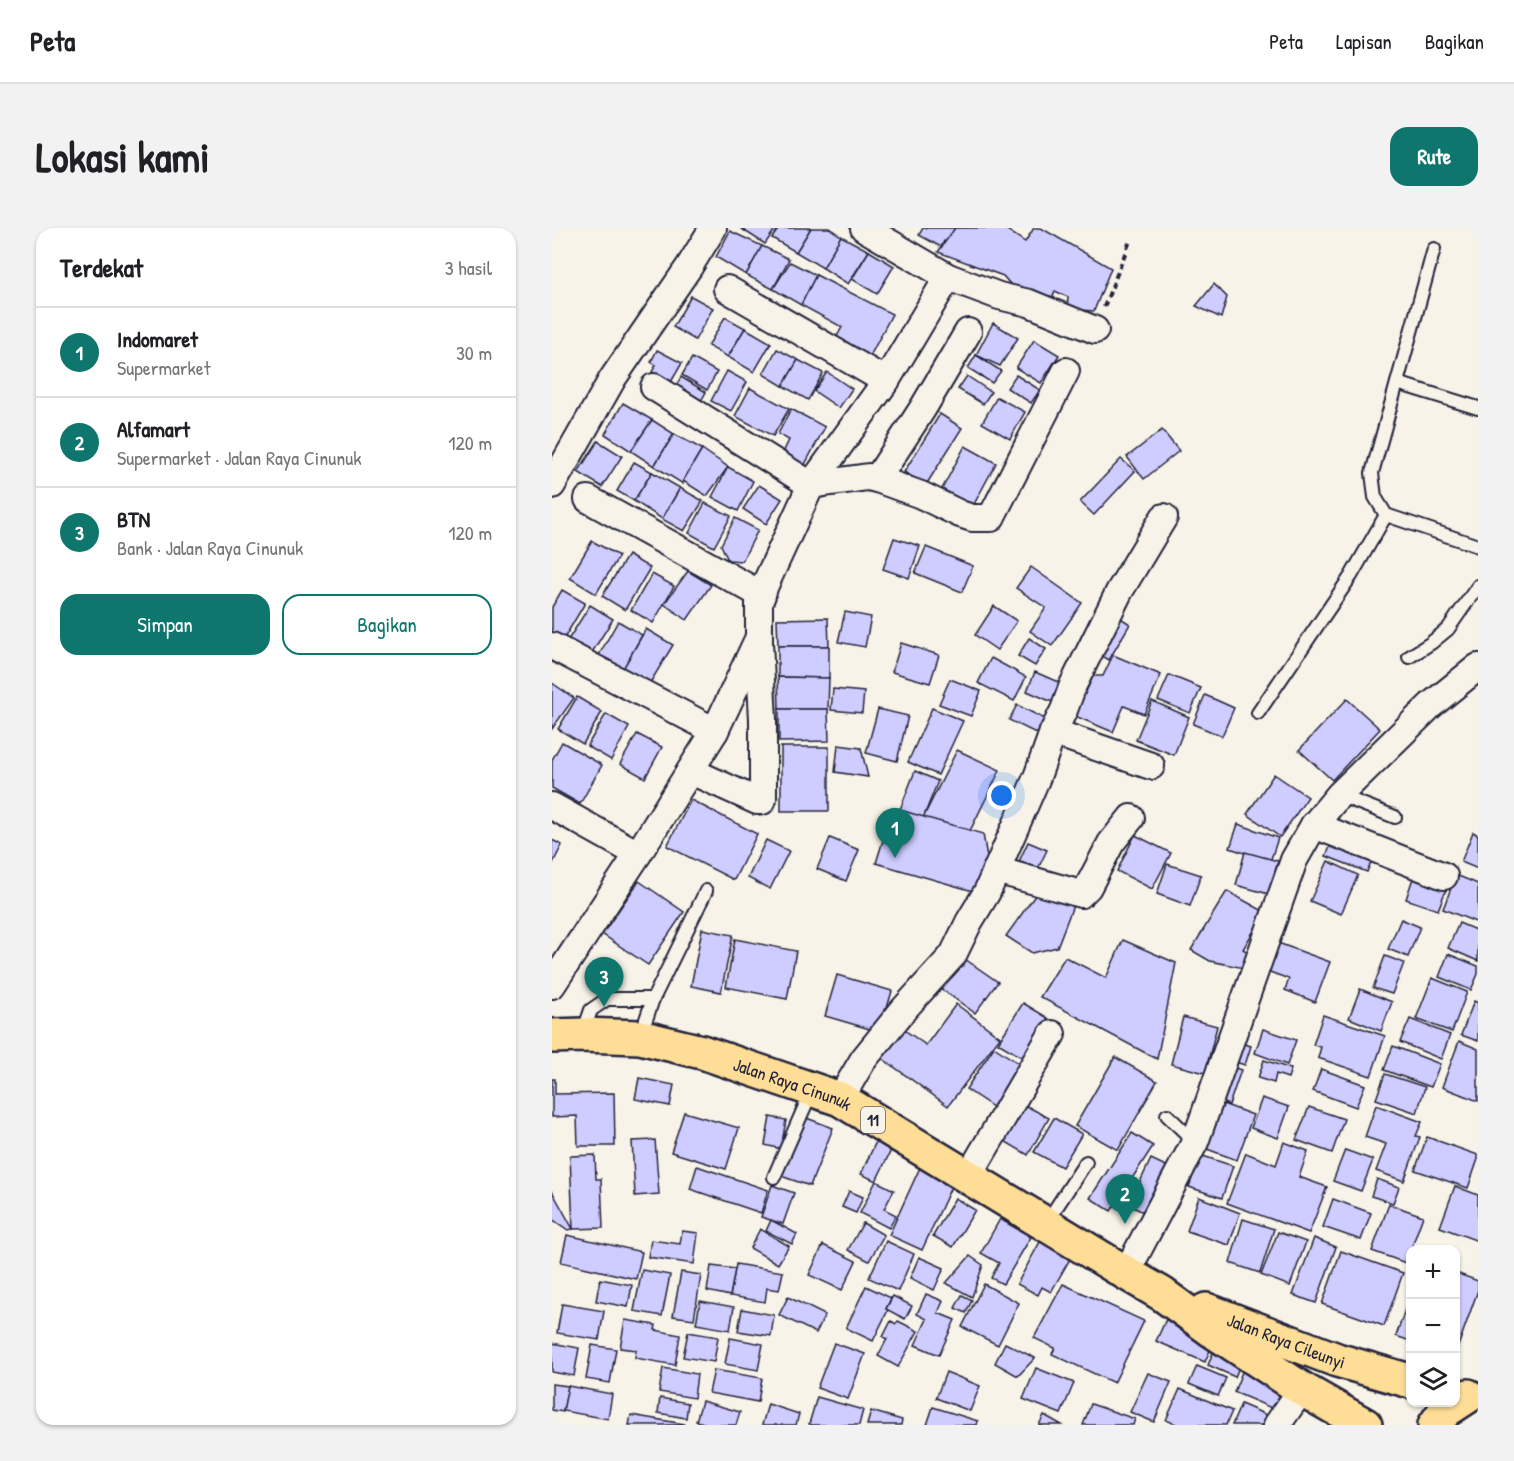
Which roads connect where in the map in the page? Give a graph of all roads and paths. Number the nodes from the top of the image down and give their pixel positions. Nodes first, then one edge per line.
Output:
1 (713, 228) edge
2 (864, 228) edge
3 (1130, 241) dead end
4 (1434, 249) dead end
5 (948, 277) junction
6 (727, 290) dead end
7 (1095, 330) joint
8 (968, 332) dead end
9 (1066, 371) dead end
10 (886, 381) junction
11 (1397, 383) junction
12 (654, 387) dead end
13 (1478, 408) edge
14 (877, 479) junction
15 (811, 485) junction
16 (552, 486) edge
17 (588, 499) dead end
18 (1386, 515) junction
19 (1164, 517) dead end
20 (1478, 546) edge
21 (1478, 586) edge
22 (762, 596) junction
23 (759, 637) junction
24 (552, 646) edge
25 (1409, 657) dead end
26 (1478, 667) edge
27 (1258, 713) dead end
28 (715, 731) junction
29 (1053, 732) junction
30 (1151, 766) dead end
31 (691, 771) junction
32 (1339, 795) junction
33 (552, 806) edge
34 (1395, 817) dead end
35 (1131, 818) dead end
36 (1314, 825) junction
37 (638, 854) junction
38 (996, 870) junction
39 (1444, 876) dead end
40 (706, 891) dead end
41 (552, 985) edge
42 (653, 999) junction
43 (1052, 1034) dead end
44 (567, 1036) edge
45 (640, 1037) junction
46 (826, 1094) junction
47 (1167, 1115) dead end
48 (1195, 1142) junction
49 (1086, 1162) dead end
50 (774, 1177) dead end
51 (968, 1177) junction
52 (1045, 1224) junction
53 (1126, 1273) junction
54 (1162, 1294) junction
55 (1406, 1380) edge
56 (1302, 1389) junction
57 (1467, 1395) edge
58 (1277, 1425) edge
59 (1365, 1425) edge
60 (1435, 1425) edge

1 - 16 street
2 - 5 street
3 - 7 path
4 - 11 lane
5 - 7 street
5 - 10 street
6 - 10 street
8 - 14 street
9 - 14 street
10 - 15 street
11 - 13 lane
11 - 18 lane
12 - 15 street
14 - 15 street
15 - 22 street
17 - 22 street
18 - 20 lane
18 - 27 lane
19 - 29 street
21 - 25 lane
22 - 23 street
23 - 28 street
23 - 31 street
24 - 28 street
26 - 32 street
28 - 31 street
29 - 30 street
29 - 38 street
31 - 37 street
32 - 34 lane
32 - 36 street
33 - 37 street
35 - 38 street
36 - 39 street
36 - 48 street
37 - 41 street
38 - 46 street
40 - 42 lane
42 - 44 lane
42 - 45 lane
43 - 51 street
44 - 45 highway, Jalan Raya Cinunuk / 11
45 - 46 highway, Jalan Raya Cinunuk / 11
46 - 50 lane
46 - 51 highway, Jalan Raya Cinunuk / 11
47 - 48 lane
48 - 53 street
49 - 52 lane
51 - 52 highway, Jalan Raya Cinunuk / 11
52 - 53 highway, Jalan Raya Cinunuk / 11
53 - 54 highway, Jalan Raya Cinunuk / 11
54 - 55 highway, Jalan Raya Cileunyi / 11
54 - 56 highway, 11
56 - 58 street
56 - 59 highway, 11
57 - 60 highway

